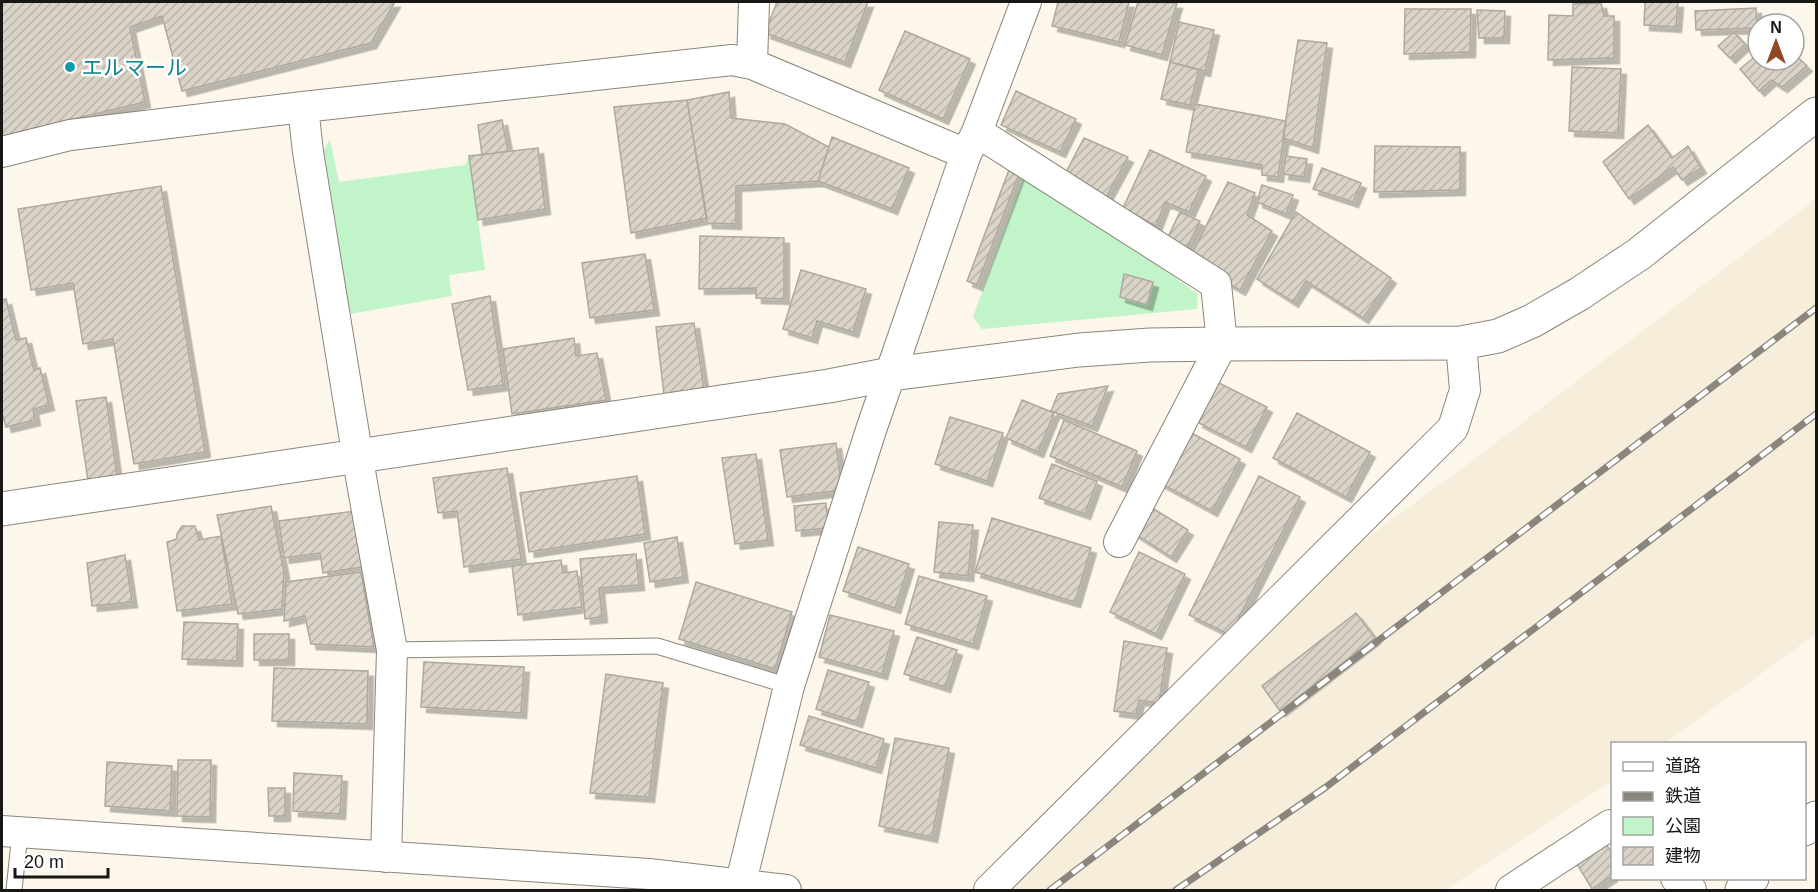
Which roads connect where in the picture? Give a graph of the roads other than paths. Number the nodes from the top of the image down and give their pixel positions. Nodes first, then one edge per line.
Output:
1 (754, 2) edge
2 (1026, 2) edge
3 (752, 64) junction
4 (303, 107) junction
5 (1816, 114) edge
6 (971, 143) junction
7 (2, 152) edge
8 (1461, 343) junction
9 (1222, 344) junction
10 (891, 374) junction
11 (358, 456) junction
12 (2, 509) edge
13 (1119, 542) dead end
14 (392, 650) junction
15 (789, 686) junction
16 (1611, 826) edge
17 (11, 832) edge
18 (386, 857) junction
19 (1677, 880) edge
20 (740, 888) edge
21 (14, 891) edge
22 (786, 891) edge
23 (989, 891) edge
24 (1511, 891) edge
25 (1691, 891) edge

1 - 3 street
2 - 6 street
3 - 4 street
3 - 6 street
4 - 7 street
4 - 11 street
5 - 8 street
6 - 9 street
6 - 10 street
8 - 9 street
8 - 23 street
9 - 10 street
9 - 13 street
10 - 11 street
10 - 15 street
11 - 12 street
11 - 14 street
14 - 15 lane
14 - 18 street
15 - 20 street
16 - 24 street
17 - 18 street
17 - 21 lane
18 - 20 street
19 - 25 street
20 - 22 street

